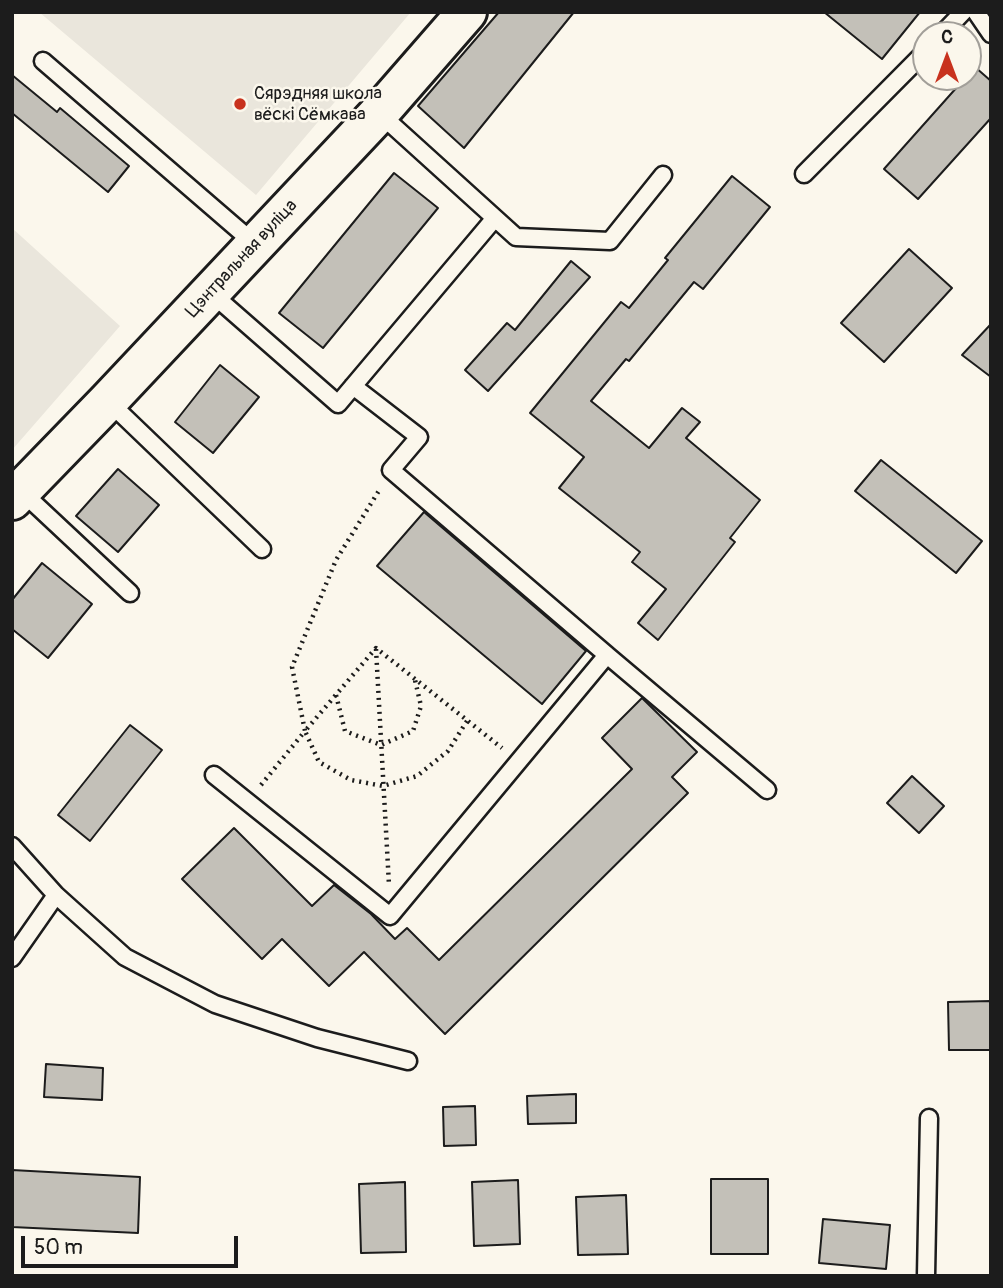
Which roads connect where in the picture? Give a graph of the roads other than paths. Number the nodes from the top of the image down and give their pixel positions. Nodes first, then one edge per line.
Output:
1 (467, 12) edge
2 (976, 12) edge
3 (991, 34) edge
4 (43, 61) dead end
5 (912, 65) edge
6 (379, 113) junction
7 (804, 174) dead end
8 (663, 175) dead end
9 (495, 218) junction
10 (255, 244) junction
11 (210, 292) junction
12 (353, 386) junction
13 (108, 401) junction
14 (17, 496) edge
15 (262, 549) dead end
16 (130, 593) dead end
17 (607, 655) junction
18 (214, 775) dead end
19 (767, 790) dead end
20 (12, 846) edge
21 (56, 895) junction
22 (12, 958) edge
23 (408, 1061) dead end
24 (929, 1118) dead end
25 (926, 1276) edge

1 - 6 street, Цэнтральная вуліца
2 - 3 lane
4 - 10 lane
5 - 7 lane
6 - 9 lane
6 - 10 street, Цэнтральная вуліца
8 - 9 lane
9 - 12 lane
10 - 11 street, Цэнтральная вуліца
11 - 12 lane
11 - 13 street, Цэнтральная вуліца
12 - 17 lane
13 - 14 street, Цэнтральная вуліца
13 - 15 lane
14 - 16 lane
17 - 18 lane
17 - 19 lane
20 - 21 lane
21 - 22 lane
21 - 23 lane
24 - 25 lane

